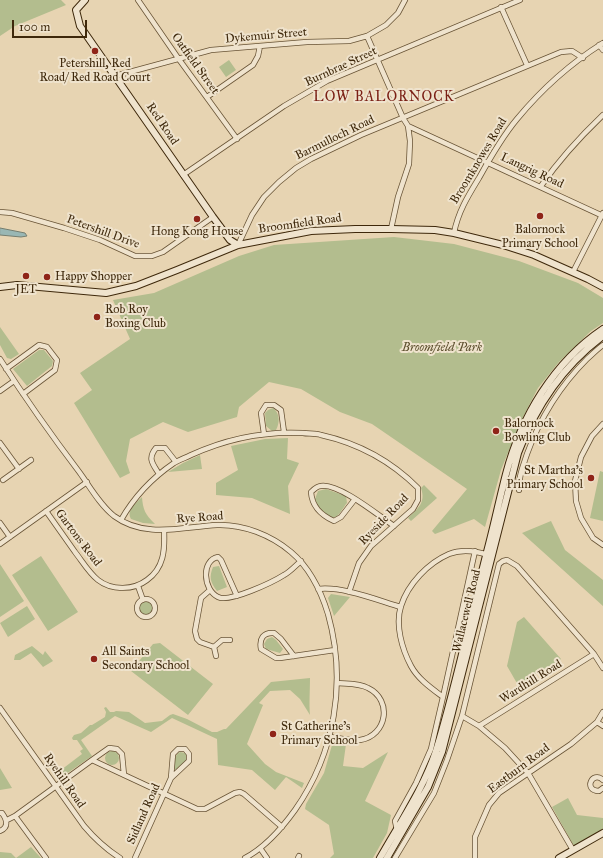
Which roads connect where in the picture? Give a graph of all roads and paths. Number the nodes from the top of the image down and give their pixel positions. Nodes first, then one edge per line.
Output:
1 (85, 0) edge
2 (138, 0) edge
3 (405, 0) edge
4 (520, 0) edge
5 (501, 8) junction
6 (368, 36) junction
7 (601, 44) edge
8 (260, 46) junction
9 (603, 50) edge
10 (178, 58) junction
11 (583, 58) junction
12 (378, 60) junction
13 (527, 65) junction
14 (115, 76) junction
15 (208, 97) junction
16 (603, 115) edge
17 (403, 118) junction
18 (408, 126) junction
19 (236, 139) junction
20 (488, 162) junction
21 (183, 175) junction
22 (541, 186) junction
23 (0, 212) edge
24 (603, 214) edge
25 (213, 217) junction
26 (391, 229) junction
27 (454, 233) junction
28 (238, 244) junction
29 (572, 272) junction
30 (0, 287) edge
31 (603, 287) edge
32 (603, 329) edge
33 (603, 336) edge
34 (603, 345) edge
35 (0, 359) edge
36 (6, 369) junction
37 (14, 381) junction
38 (0, 391) edge
39 (546, 391) junction
40 (23, 394) junction
41 (555, 397) junction
42 (603, 424) edge
43 (284, 432) junction
44 (264, 434) junction
45 (0, 443) edge
46 (31, 460) dead end
47 (176, 462) junction
48 (19, 469) junction
49 (159, 474) junction
50 (3, 480) dead end
51 (87, 482) junction
52 (519, 490) dead end
53 (355, 499) junction
54 (46, 512) junction
55 (121, 520) junction
56 (0, 523) edge
57 (394, 526) junction
58 (164, 530) junction
59 (10, 537) junction
60 (0, 544) edge
61 (603, 545) edge
62 (475, 551) junction
63 (489, 555) junction
64 (301, 561) junction
65 (138, 586) junction
66 (318, 589) junction
67 (210, 590) junction
68 (349, 592) junction
69 (237, 596) junction
70 (143, 600) junction
71 (401, 607) junction
72 (470, 631) junction
73 (482, 634) junction
74 (230, 640) dead end
75 (214, 647) junction
76 (335, 650) junction
77 (594, 654) junction
78 (216, 656) dead end
79 (294, 656) junction
80 (603, 668) edge
81 (337, 683) junction
82 (443, 697) junction
83 (0, 708) edge
84 (603, 712) edge
85 (462, 716) junction
86 (597, 722) junction
87 (479, 726) junction
88 (603, 726) edge
89 (330, 737) junction
90 (92, 760) junction
91 (528, 773) junction
92 (124, 775) junction
93 (171, 778) junction
94 (603, 779) edge
95 (56, 786) junction
96 (603, 788) edge
97 (164, 793) junction
98 (0, 813) edge
99 (15, 816) junction
100 (7, 820) junction
101 (282, 827) junction
102 (0, 831) edge
103 (399, 831) junction
104 (603, 833) edge
105 (260, 848) junction
106 (573, 850) junction
107 (46, 858) edge
108 (120, 858) edge
109 (135, 858) edge
110 (245, 858) edge
111 (267, 858) edge
112 (380, 858) edge
113 (387, 858) edge
114 (394, 858) edge
115 (475, 858) edge
116 (559, 858) edge

1 - 14 street, Red Road
2 - 10 street, Oatfield Street
3 - 6 street, Dykemuir Street
4 - 5 street, Burnbrae Street
5 - 12 street, Burnbrae Street
5 - 13 street
6 - 8 street, Dykemuir Street
6 - 12 street
7 - 9 street
7 - 11 street, Broomknowes Road
8 - 10 street, Dykemuir Street
8 - 15 street
10 - 14 street, Dykemuir Street
10 - 15 street, Oatfield Street
11 - 13 street, Barmulloch Road
11 - 20 street, Broomknowes Road
12 - 17 street
12 - 19 street, Burnbrae Street
13 - 17 street, Barmulloch Road
14 - 21 street, Red Road
15 - 19 street, Oatfield Street
16 - 22 street
17 - 18 street
17 - 28 street, Barmulloch Road
18 - 20 street, Langrig Road
18 - 26 street
19 - 21 street, Burnbrae Street
20 - 22 street, Langrig Road
20 - 27 street, Broomknowes Road
21 - 25 street, Red Road
22 - 24 street, Langrig Road
23 - 25 street, Petershill Drive
24 - 29 street
25 - 28 street, Red Road
26 - 27 street, Broomfield Road
26 - 28 street, Broomfield Road
27 - 29 street, Broomfield Road
28 - 30 street, Broomfield Road
29 - 31 street, Broomfield Road
32 - 39 street, Wallacewell Road
33 - 39 street, Wallacewell Road
34 - 41 street
35 - 36 street, Rye Road
36 - 37 street, Rye Road
36 - 40 street
37 - 38 street
37 - 40 street, Rye Road
39 - 41 street
39 - 63 street, Wallacewell Road
40 - 51 street, Rye Road
41 - 52 street
42 - 61 street
43 - 44 street, Ryeside Road
43 - 44 street
43 - 57 street, Ryeside Road
44 - 47 street, Ryeside Road
45 - 48 street
46 - 48 street
47 - 49 street, Ryeside Road
47 - 49 street
48 - 50 street
49 - 55 street, Ryeside Road
51 - 54 street
51 - 55 street, Rye Road
53 - 53 street
53 - 57 street
54 - 59 street
54 - 65 street, Gartons Road
55 - 58 street, Rye Road
56 - 59 street
57 - 68 street, Ryeside Road
58 - 64 street, Rye Road
58 - 65 street
59 - 60 street
62 - 63 street
62 - 71 street
62 - 82 street, Wallacewell Road
63 - 72 street, Wallacewell Road
64 - 66 street, Rye Road
64 - 69 street
65 - 70 street
66 - 68 street
66 - 76 street, Rye Road
67 - 69 street
67 - 69 street
67 - 75 street
68 - 71 street
70 - 70 street
71 - 82 street
72 - 73 street
72 - 103 street, Wallacewell Road
73 - 77 street, Wallacewell Road
73 - 85 street, Wallacewell Road
74 - 75 street
75 - 78 street
76 - 79 street
76 - 81 street, Rye Road
77 - 80 street
77 - 87 street, Wardhill Road
79 - 79 street
81 - 89 street, Rye Road
81 - 89 street
82 - 103 street, Wallacewell Road
83 - 95 street, Ryehill Road
84 - 86 street, Eastburn Road
85 - 87 street
85 - 114 street, Wallacewell Road
86 - 88 street
86 - 91 street, Eastburn Road
87 - 91 street
89 - 101 street, Rye Road
90 - 92 street
90 - 92 street
90 - 95 street
91 - 106 street
91 - 115 street, Eastburn Road
92 - 97 street
93 - 93 street, Sidland Road
93 - 97 street, Sidland Road
94 - 96 street
95 - 99 street
95 - 108 street, Ryehill Road
97 - 101 street
97 - 109 street, Sidland Road
98 - 100 street
99 - 100 street
99 - 107 street
100 - 102 street
101 - 105 street, Rye Road
103 - 112 street, Wallacewell Road
103 - 113 street, Wallacewell Road
104 - 106 street
105 - 110 street
105 - 111 street
106 - 116 street

